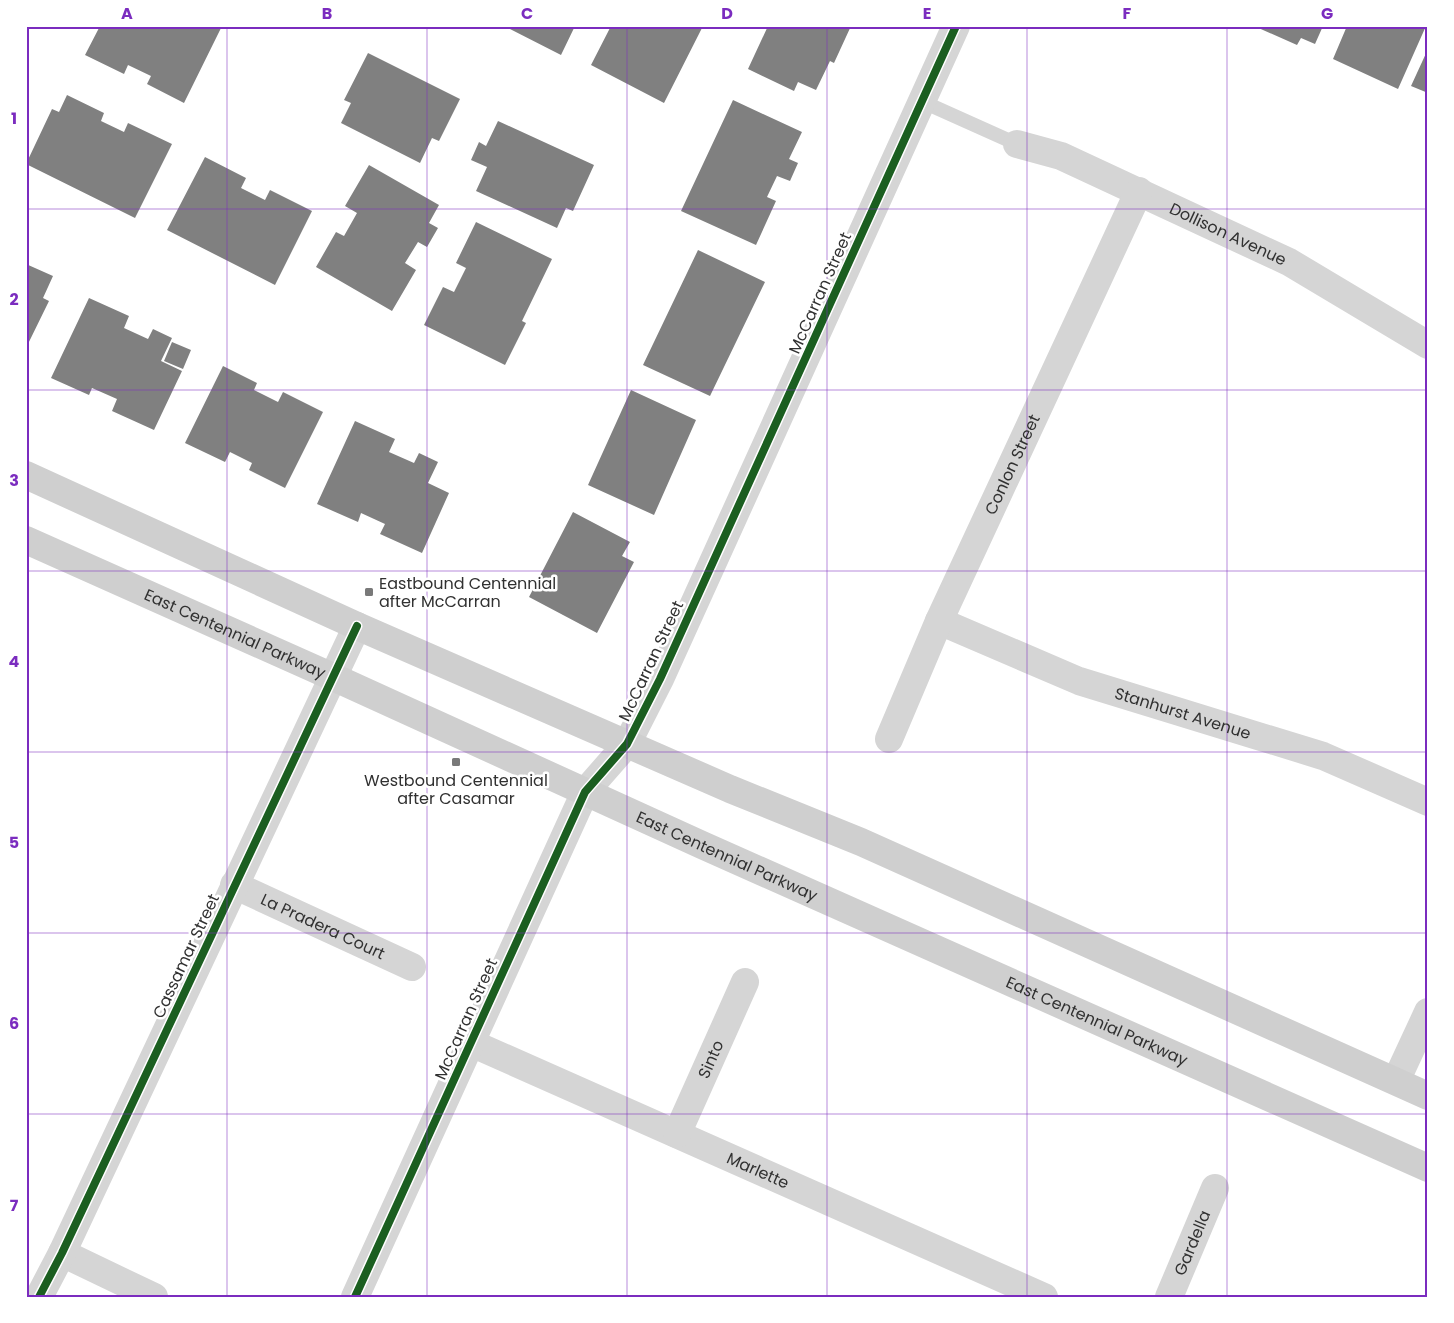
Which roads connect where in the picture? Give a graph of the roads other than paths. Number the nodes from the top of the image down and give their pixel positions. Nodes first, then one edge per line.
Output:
1 (956, 26) edge
2 (922, 101) junction
3 (1017, 144) joint
4 (1139, 191) junction
5 (1428, 345) edge
6 (26, 475) edge
7 (26, 540) edge
8 (939, 621) junction
9 (357, 626) junction
10 (333, 677) junction
11 (889, 738) dead end
12 (627, 744) junction
13 (585, 792) junction
14 (1428, 802) edge
15 (234, 885) junction
16 (412, 967) dead end
17 (745, 982) dead end
18 (1428, 1012) edge
19 (471, 1043) junction
20 (1396, 1081) junction
21 (1428, 1096) edge
22 (677, 1134) junction
23 (1428, 1168) edge
24 (1215, 1188) dead end
25 (62, 1252) junction
26 (39, 1297) edge
27 (154, 1297) edge
28 (355, 1297) edge
29 (1044, 1297) edge
30 (1169, 1297) edge

1 - 2 street, McCarran Street
2 - 3 lane
2 - 12 street, McCarran Street
3 - 4 street, Dollison Avenue
4 - 5 street, Dollison Avenue
4 - 8 street, Conlon Street
6 - 9 main road
7 - 10 main road, East Centennial Parkway
8 - 11 street, Conlon Street
8 - 14 street, Stanhurst Avenue
9 - 10 street, Cassamar Street
9 - 12 main road
10 - 13 main road, East Centennial Parkway
10 - 15 street, Cassamar Street
12 - 13 street, McCarran Street
12 - 20 main road
13 - 19 street, McCarran Street
13 - 23 main road, East Centennial Parkway
15 - 16 street, La Pradera Court
15 - 25 street, Cassamar Street
17 - 22 street, Sinto
18 - 20 street
19 - 22 street, Marlette
19 - 28 street, McCarran Street
20 - 21 main road
22 - 29 street, Marlette
24 - 30 street, Gardella
25 - 26 street, Cassamar Street
25 - 27 street

